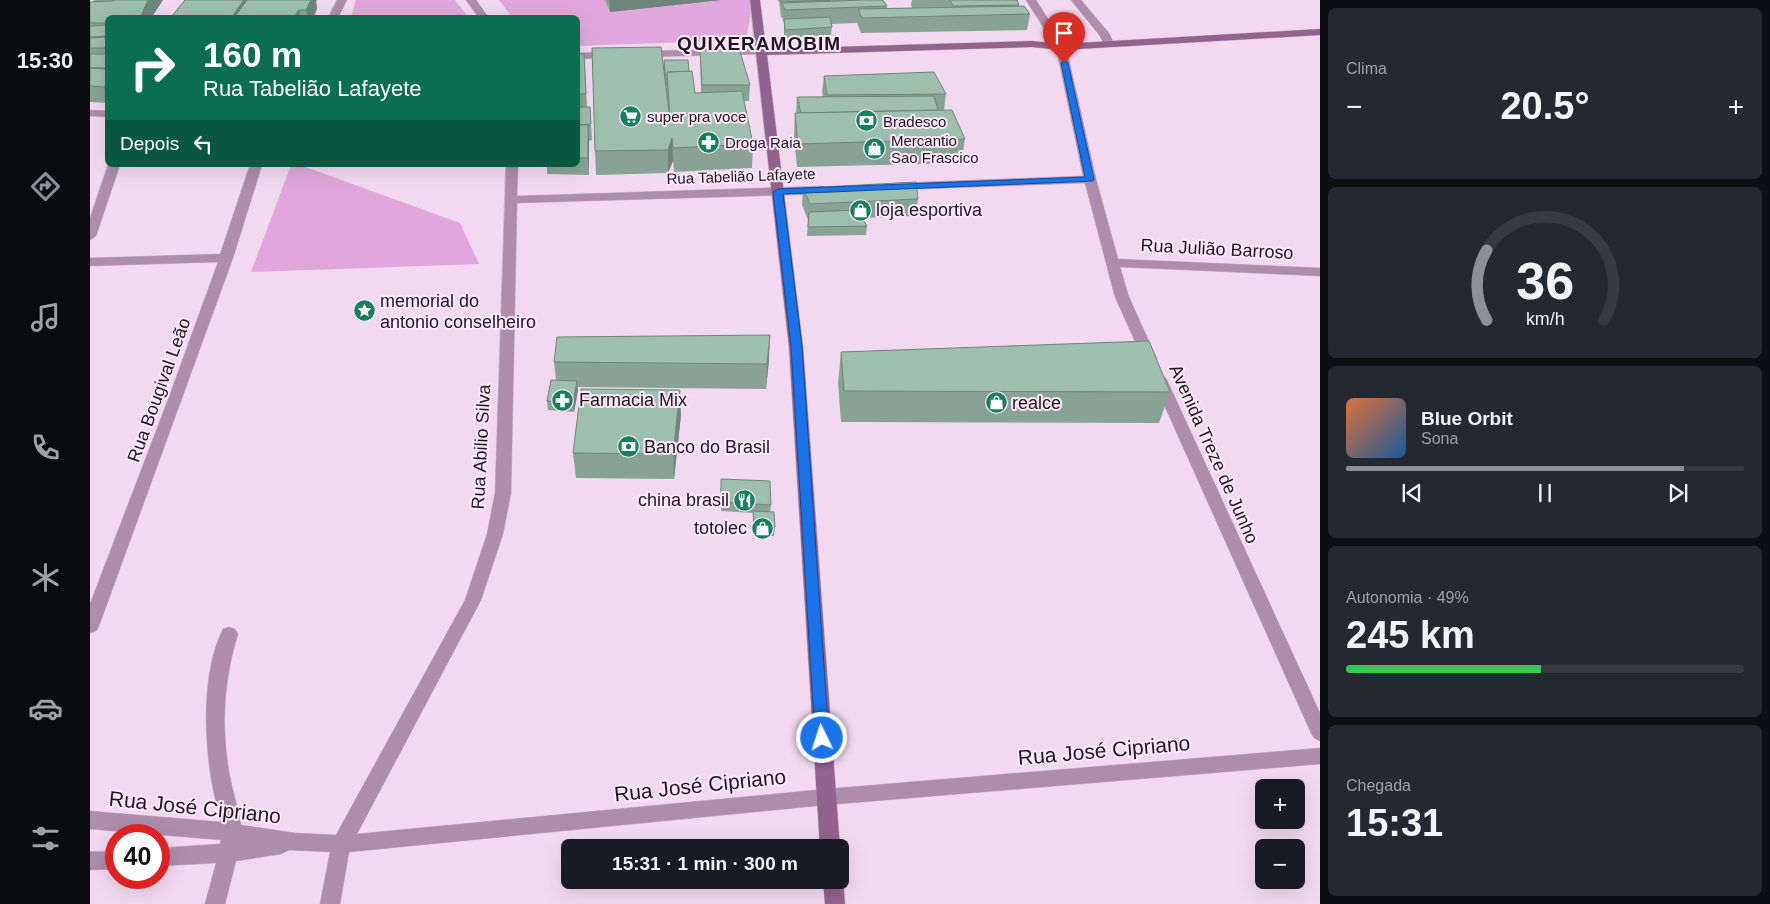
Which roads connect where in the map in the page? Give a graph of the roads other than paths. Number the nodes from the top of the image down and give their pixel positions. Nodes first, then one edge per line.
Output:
1 (342, 0) edge
2 (471, 0) edge
3 (755, 0) edge
4 (1031, 0) edge
5 (1076, 0) edge
6 (335, 15) edge
7 (482, 15) edge
8 (1320, 23) edge
9 (1320, 32) edge
10 (1107, 40) junction
11 (1059, 43) junction
12 (762, 52) junction
13 (580, 56) edge
14 (90, 113) edge
15 (105, 114) edge
16 (113, 167) edge
17 (255, 167) edge
18 (512, 167) edge
19 (1090, 179) junction
20 (885, 187) edge
21 (836, 189) edge
22 (778, 192) junction
23 (512, 200) junction
24 (90, 236) edge
25 (227, 258) junction
26 (90, 262) edge
27 (1113, 263) junction
28 (1320, 272) edge
29 (90, 626) edge
30 (229, 634) dead end
31 (1320, 733) edge
32 (1320, 756) edge
33 (826, 797) junction
34 (90, 820) edge
35 (232, 832) junction
36 (829, 839) edge
37 (295, 842) junction
38 (341, 844) junction
39 (227, 853) junction
40 (170, 856) edge
41 (105, 860) edge
42 (90, 861) edge
43 (834, 889) edge
44 (215, 904) edge
45 (330, 904) edge
46 (835, 904) edge

1 - 6 street
2 - 7 street
3 - 12 street
4 - 11 street
5 - 10 street
8 - 10 street
9 - 10 street
10 - 11 street
11 - 12 street
11 - 19 street, Avenida Treze de Junho
12 - 13 street
12 - 22 street
14 - 15 street
16 - 24 street
17 - 25 street, Rua Bougival Leão
18 - 23 street, Rua Abilio Silva
19 - 20 street
19 - 27 street, Avenida Treze de Junho
21 - 22 street, Rua Tabelião Lafayete
22 - 23 street, Rua Tabelião Lafayete
22 - 33 street
23 - 38 street, Rua Abilio Silva
25 - 26 street
25 - 29 street, Rua Bougival Leão
27 - 28 street, Rua Julião Barroso
27 - 31 street, Avenida Treze de Junho
30 - 35 street
32 - 33 street, Rua José Cipriano
33 - 36 street
33 - 38 street, Rua José Cipriano
34 - 35 street, Rua José Cipriano
35 - 37 street, Rua José Cipriano
35 - 39 street
37 - 38 street, Rua José Cipriano
37 - 39 street, Rua José Cipriano
38 - 45 street, Rua Abilio Silva
39 - 40 street, Rua José Cipriano
39 - 44 street
41 - 42 street
43 - 46 street

